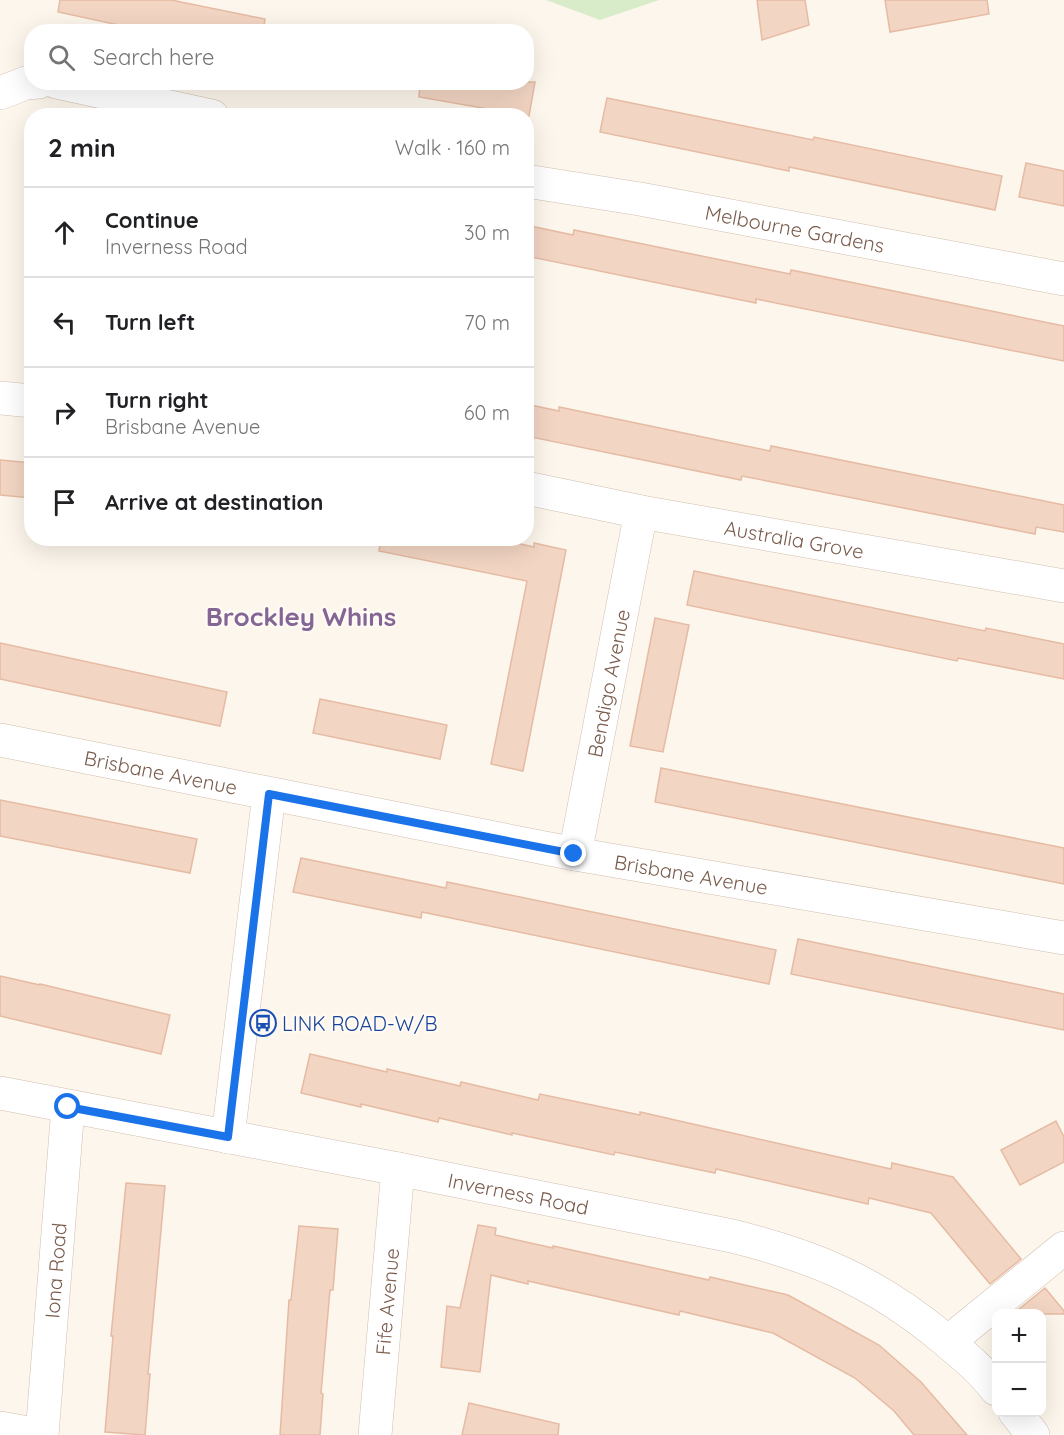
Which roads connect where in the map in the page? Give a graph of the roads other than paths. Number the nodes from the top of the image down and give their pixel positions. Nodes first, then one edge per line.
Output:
1 (24, 84) edge
2 (93, 90) edge
3 (0, 93) edge
4 (175, 108) edge
5 (534, 183) edge
6 (1064, 279) edge
7 (0, 398) edge
8 (24, 400) edge
9 (534, 490) edge
10 (641, 512) junction
11 (1064, 586) edge
12 (0, 740) edge
13 (269, 794) junction
14 (574, 854) junction
15 (1064, 938) edge
16 (0, 1093) edge
17 (68, 1107) junction
18 (228, 1137) junction
19 (398, 1168) junction
20 (1064, 1248) edge
21 (948, 1342) junction
22 (992, 1384) edge
23 (1018, 1417) edge
24 (0, 1428) edge
25 (41, 1435) edge
26 (375, 1435) edge
27 (1033, 1435) edge

1 - 3 street
2 - 4 street
5 - 6 street, Melbourne Gardens
7 - 8 street
9 - 10 street, Australia Grove
10 - 11 street, Australia Grove
10 - 14 street, Bendigo Avenue
12 - 13 street, Brisbane Avenue
13 - 14 street, Brisbane Avenue
13 - 18 street
14 - 15 street, Brisbane Avenue
16 - 17 street, Inverness Road
17 - 18 street, Inverness Road
17 - 25 street, Iona Road
18 - 19 street, Inverness Road
19 - 21 street, Inverness Road
19 - 26 street, Fife Avenue
20 - 21 street
21 - 22 street, Inverness Road
23 - 27 street
24 - 25 street

